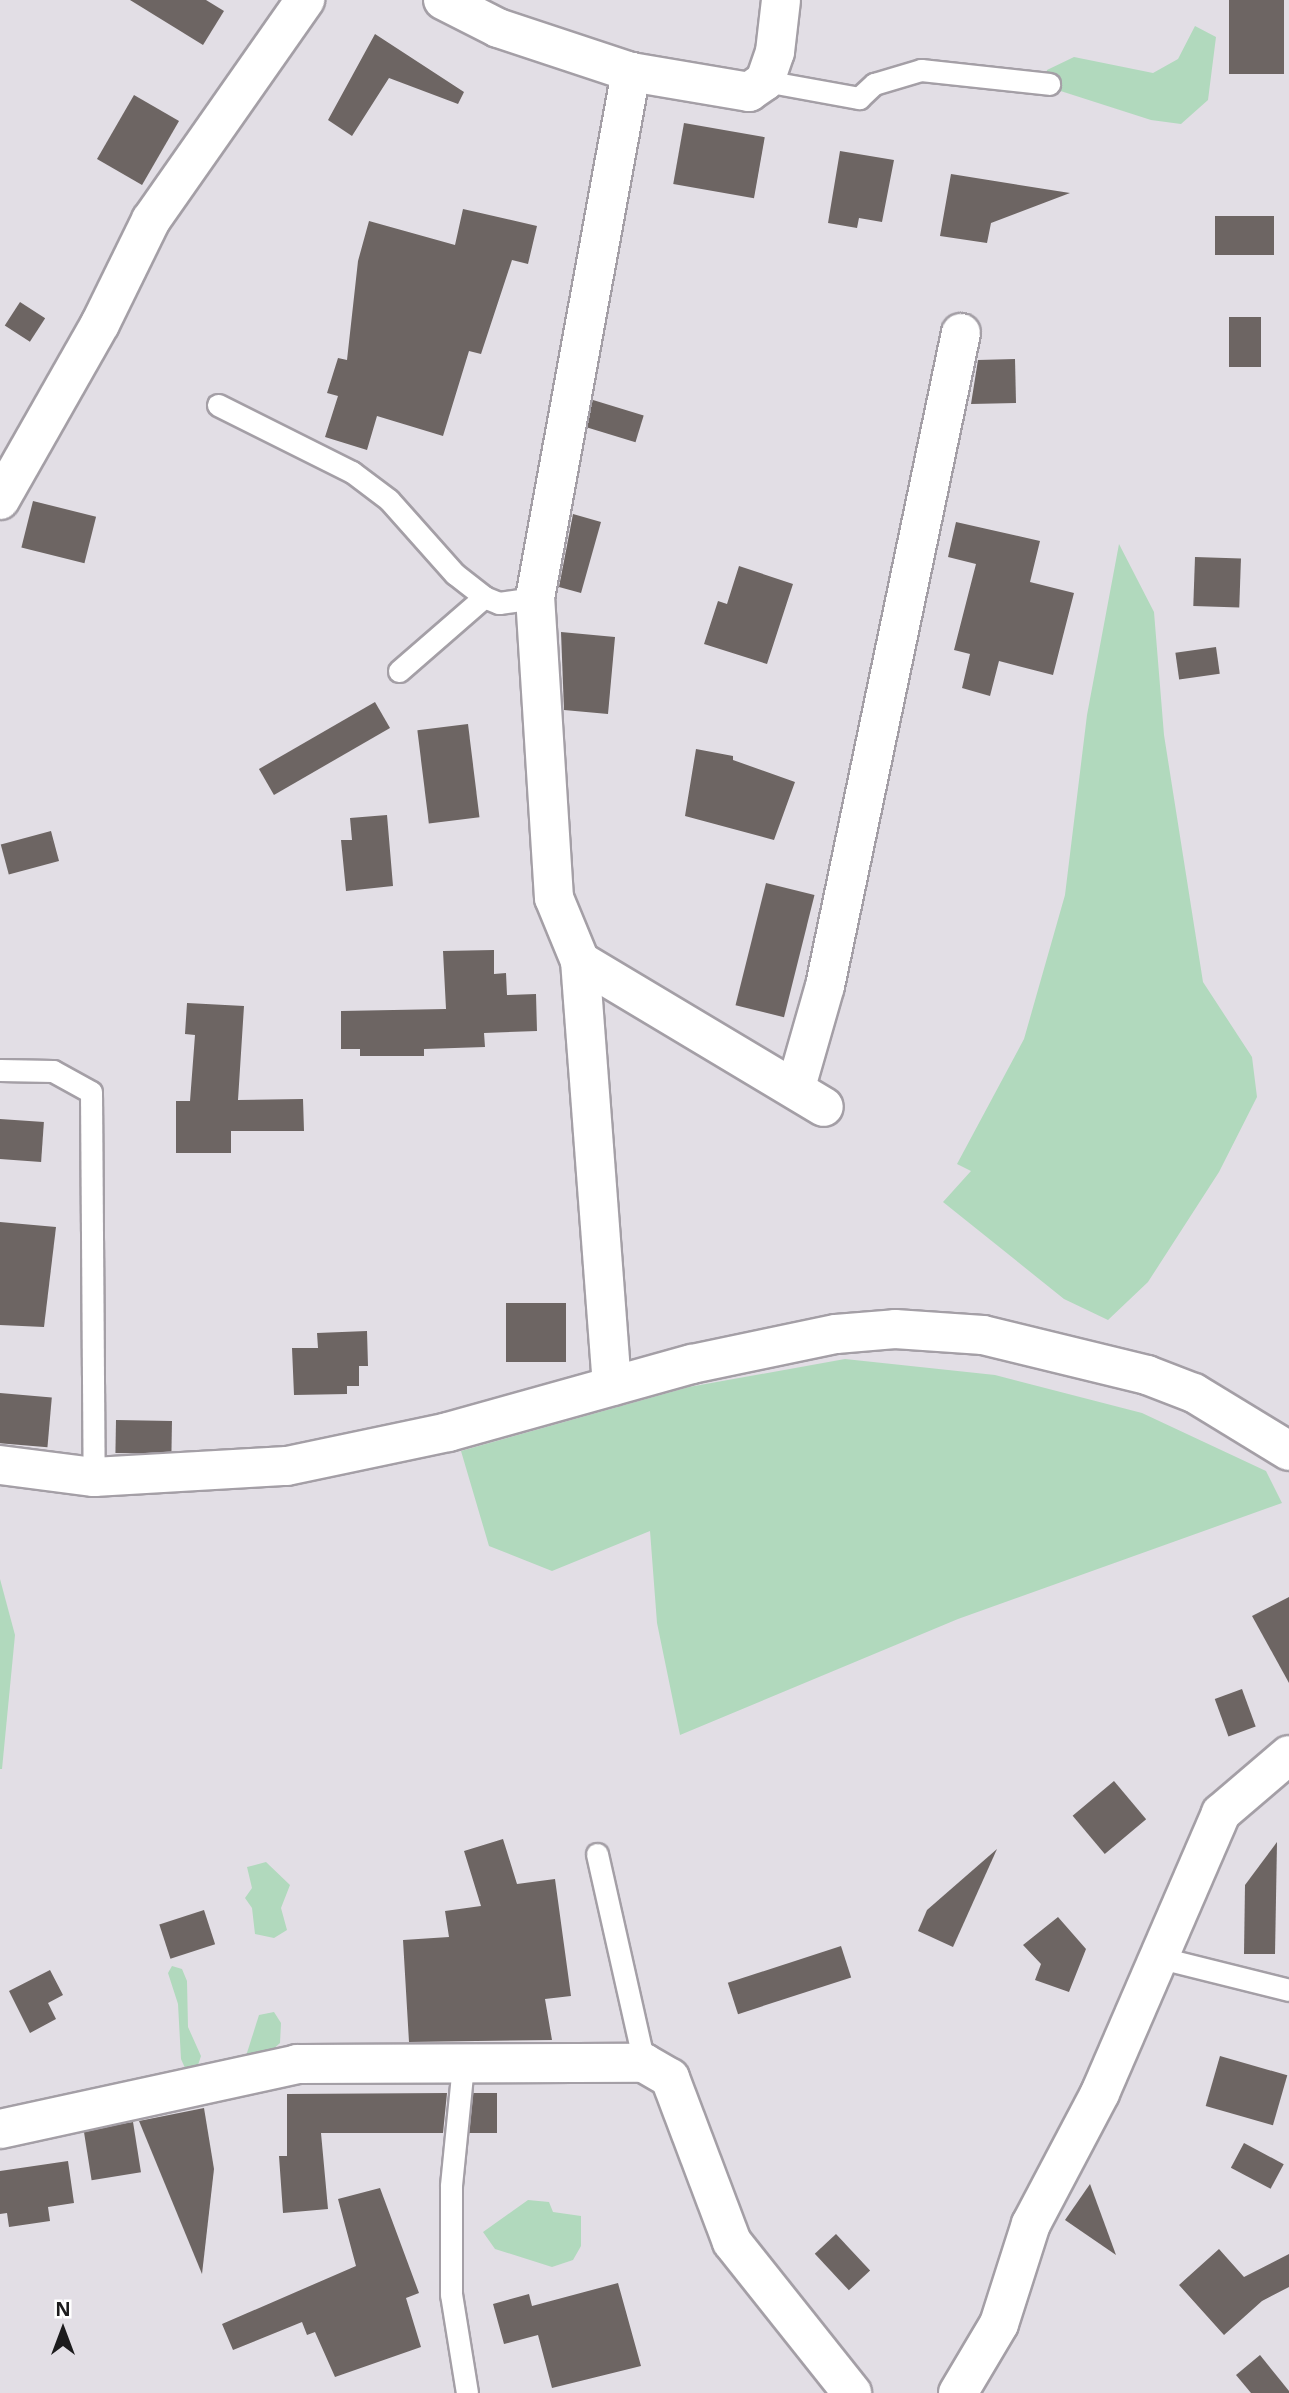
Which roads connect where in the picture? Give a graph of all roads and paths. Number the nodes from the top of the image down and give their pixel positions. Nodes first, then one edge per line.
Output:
1 (305, 0) edge
2 (443, 0) edge
3 (781, 0) edge
4 (631, 72) junction
5 (765, 81) junction
6 (1049, 84) dead end
7 (961, 333) dead end
8 (218, 405) dead end
9 (0, 500) edge
10 (484, 597) junction
11 (535, 598) junction
12 (399, 671) dead end
13 (580, 961) junction
14 (0, 1070) edge
15 (612, 1386) junction
16 (1289, 1451) edge
17 (0, 1465) edge
18 (94, 1477) junction
19 (1289, 1755) edge
20 (597, 1854) dead end
21 (1161, 1958) junction
22 (1289, 1990) edge
23 (644, 2063) junction
24 (463, 2065) junction
25 (0, 2129) edge
26 (467, 2393) edge
27 (852, 2393) edge
28 (958, 2393) edge

1 - 9 street
2 - 4 street
3 - 5 street
4 - 5 street
4 - 11 street
5 - 6 lane
7 - 13 street
8 - 10 lane
10 - 11 lane
10 - 12 lane
11 - 13 street
13 - 15 street
14 - 18 lane
15 - 16 street
15 - 18 street
17 - 18 street
19 - 21 street
20 - 23 lane
21 - 22 lane
21 - 28 street
23 - 24 street
23 - 27 street
24 - 25 street
24 - 26 lane

